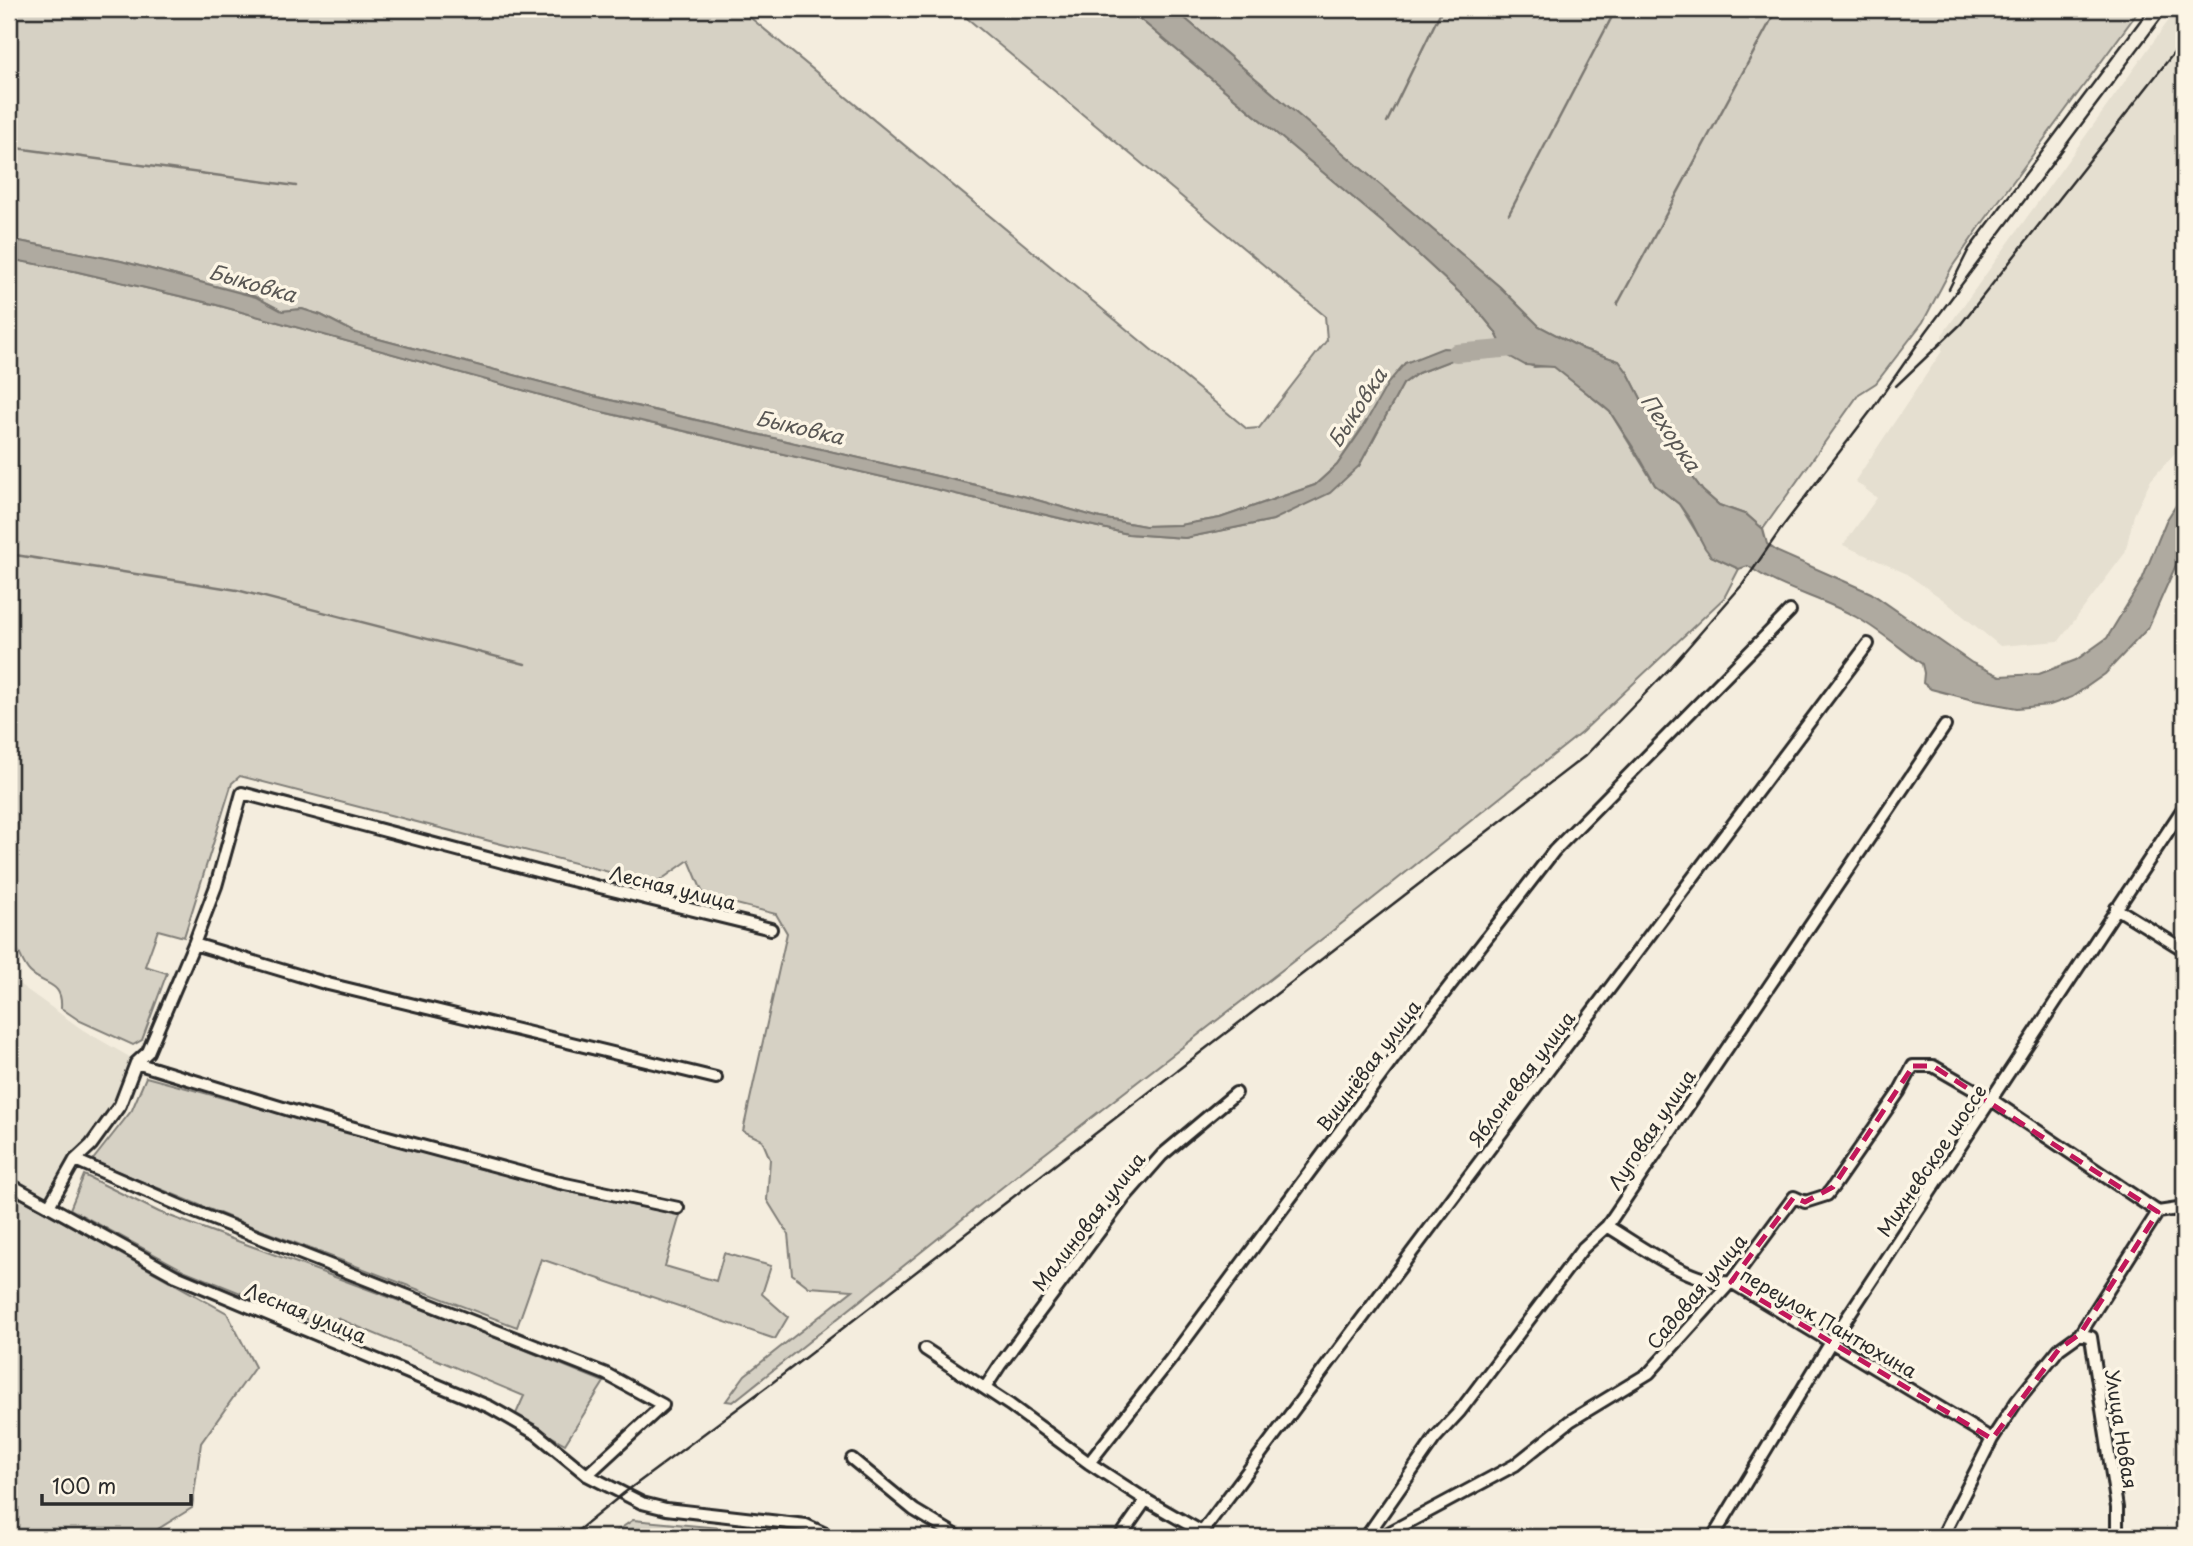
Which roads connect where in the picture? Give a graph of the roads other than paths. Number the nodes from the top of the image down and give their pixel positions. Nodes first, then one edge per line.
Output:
1 (1790, 611) dead end
2 (1868, 644) dead end
3 (1945, 726) dead end
4 (2184, 807) edge
5 (2116, 908) junction
6 (771, 929) dead end
7 (194, 944) junction
8 (2184, 950) edge
9 (136, 1063) junction
10 (716, 1078) dead end
11 (1236, 1093) dead end
12 (1992, 1100) junction
13 (75, 1160) junction
14 (9, 1184) edge
15 (49, 1206) junction
16 (678, 1208) dead end
17 (2158, 1212) junction
18 (2184, 1213) edge
19 (1606, 1226) junction
20 (1731, 1282) junction
21 (2080, 1334) junction
22 (1831, 1342) junction
23 (925, 1349) dead end
24 (985, 1388) junction
25 (1992, 1439) junction
26 (852, 1460) dead end
27 (1089, 1463) junction
28 (587, 1475) junction
29 (1146, 1500) junction
30 (832, 1537) edge
31 (959, 1537) edge
32 (1120, 1537) edge
33 (1366, 1537) edge
34 (1381, 1537) edge
35 (1713, 1537) edge
36 (1942, 1537) edge
37 (2117, 1537) edge

1 - 27 street, Вишнёвая улица
2 - 29 street, Яблоневая улица
3 - 19 street, Луговая улица
4 - 5 street, Михневское шоссе
5 - 8 street
5 - 12 street, Михневское шоссе
6 - 7 street, Лесная улица
7 - 9 street
7 - 10 street
9 - 13 street
9 - 16 street
11 - 24 street, Малиновая улица
12 - 17 street
12 - 20 street, Садовая улица
12 - 22 street, Михневское шоссе
13 - 15 street
13 - 28 street
14 - 15 street, Лесная улица
15 - 28 street, Лесная улица
17 - 18 street
17 - 21 street
19 - 20 street, переулок Пантюхина
19 - 33 street, Луговая улица
20 - 22 street, переулок Пантюхина
20 - 34 street, Садовая улица
21 - 25 street
21 - 37 street, Улица Новая
22 - 25 street, переулок Пантюхина
22 - 35 street, Михневское шоссе
23 - 24 street
24 - 27 street
25 - 36 street
26 - 31 street
27 - 29 street
28 - 30 street, Лесная улица
29 - 32 street

